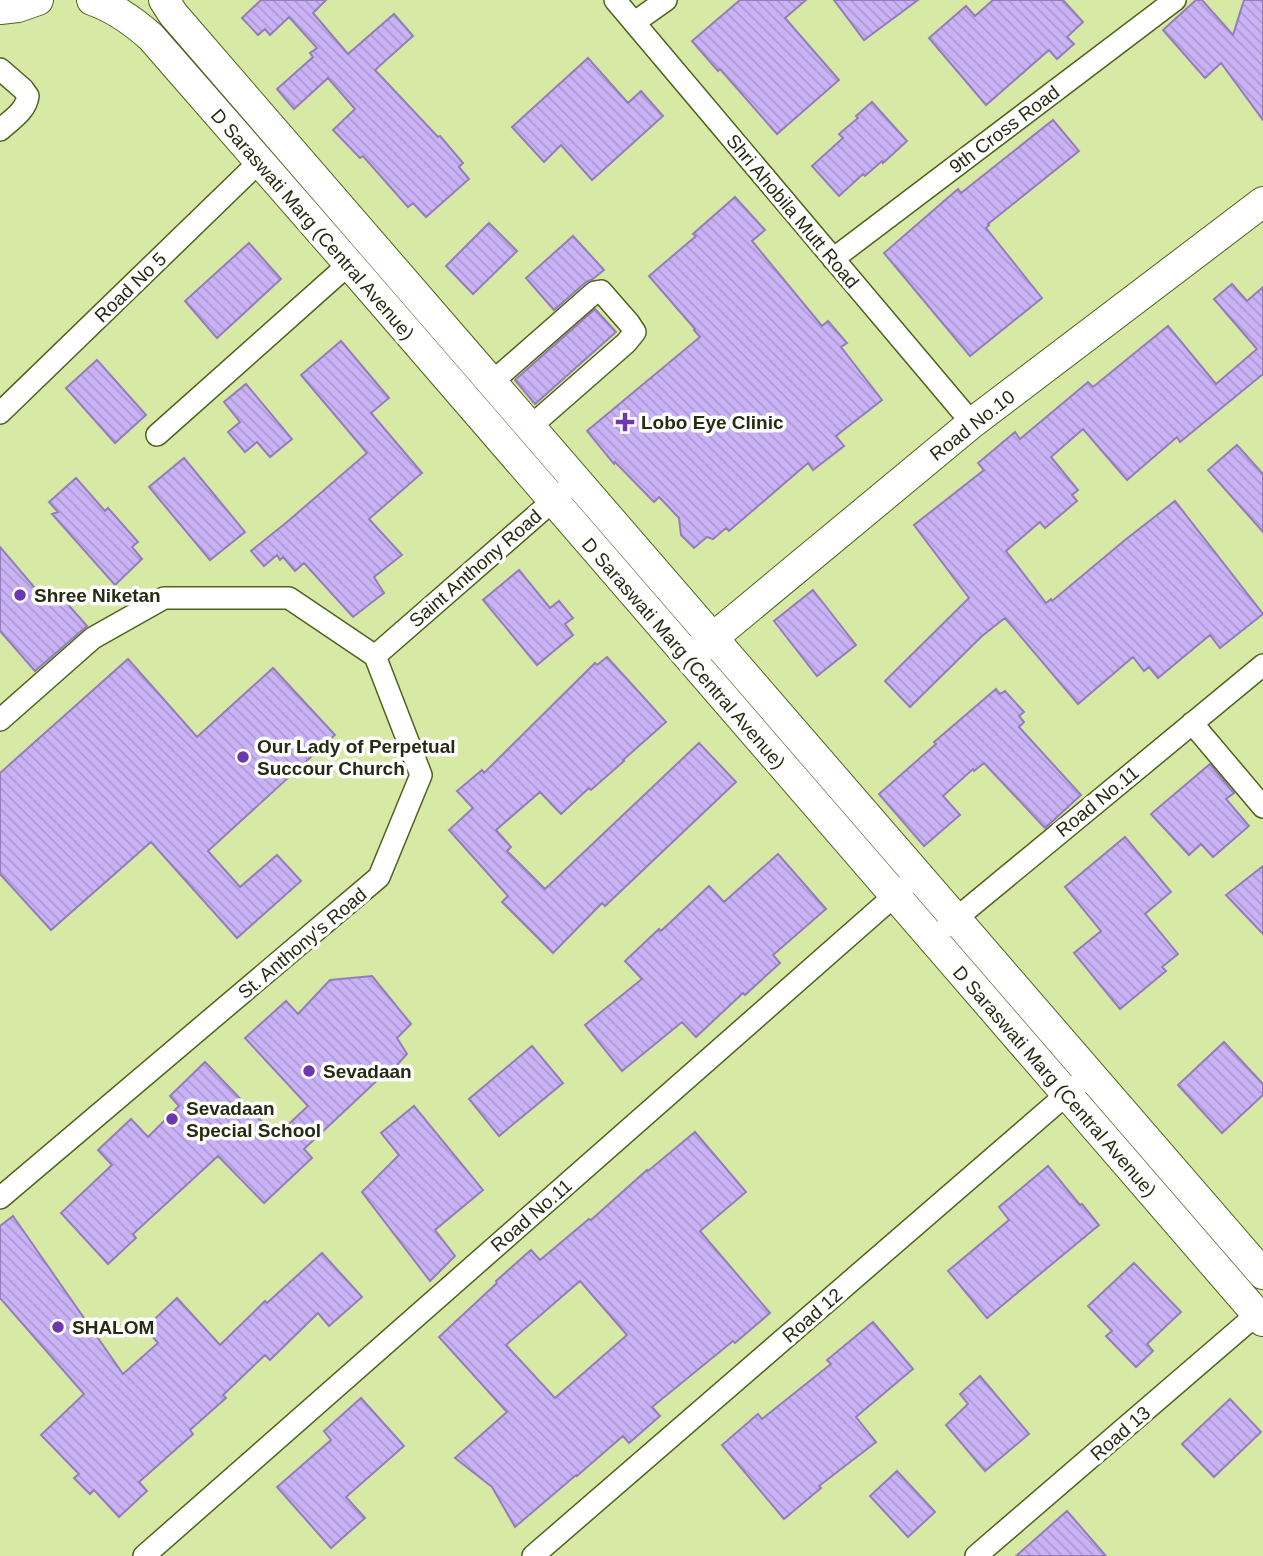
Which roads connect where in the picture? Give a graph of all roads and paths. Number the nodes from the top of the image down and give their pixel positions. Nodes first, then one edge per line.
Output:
1 (38, 0) edge
2 (92, 0) edge
3 (163, 0) edge
4 (615, 0) edge
5 (666, 0) edge
6 (1175, 0) edge
7 (0, 9) edge
8 (635, 22) junction
9 (0, 69) edge
10 (0, 130) edge
11 (259, 162) junction
12 (1263, 202) edge
13 (833, 258) junction
14 (349, 264) junction
15 (491, 383) junction
16 (0, 413) edge
17 (972, 423) junction
18 (530, 427) junction
19 (157, 436) dead end
20 (576, 481) junction
21 (553, 501) junction
22 (712, 638) junction
23 (375, 656) junction
24 (689, 658) junction
25 (1263, 665) edge
26 (0, 720) edge
27 (1192, 723) junction
28 (1263, 807) edge
29 (918, 875) junction
30 (895, 895) junction
31 (955, 918) junction
32 (932, 939) junction
33 (1090, 1074) junction
34 (1067, 1094) junction
35 (0, 1198) edge
36 (1263, 1274) edge
37 (1261, 1315) edge
38 (144, 1556) edge
39 (533, 1556) edge
40 (976, 1556) edge

1 - 7 main road
2 - 11 main road, D Saraswati Marg (Central Avenue)
3 - 15 main road, D Saraswati Marg (Central Avenue)
4 - 8 street, Shri Ahobila Mutt Road
5 - 8 street
6 - 13 street, 9th Cross Road
8 - 13 street, Shri Ahobila Mutt Road
9 - 10 street
11 - 14 main road, D Saraswati Marg (Central Avenue)
11 - 16 street, Road No 5
12 - 17 main road, Road No.10
13 - 17 street, Shri Ahobila Mutt Road
14 - 19 street
14 - 21 main road, D Saraswati Marg (Central Avenue)
15 - 18 main road, D Saraswati Marg (Central Avenue)
15 - 18 street
17 - 22 main road, Road No.10
18 - 20 main road, D Saraswati Marg (Central Avenue)
20 - 21 street, Saint Anthony Road
20 - 22 main road, D Saraswati Marg (Central Avenue)
21 - 23 street, Saint Anthony Road
21 - 24 main road, D Saraswati Marg (Central Avenue)
22 - 24 main road, Road No.10
22 - 29 main road, D Saraswati Marg (Central Avenue)
23 - 26 street
23 - 35 street, St. Anthony's Road
24 - 30 main road, D Saraswati Marg (Central Avenue)
25 - 27 street, Road No.11
27 - 28 street
27 - 31 street, Road No.11
29 - 30 street, Road No.11
29 - 31 main road, D Saraswati Marg (Central Avenue)
30 - 32 main road, D Saraswati Marg (Central Avenue)
30 - 38 street, Road No.11
31 - 32 street, Road No.11
31 - 33 main road, D Saraswati Marg (Central Avenue)
32 - 34 main road, D Saraswati Marg (Central Avenue)
33 - 34 street, Road 12
33 - 36 main road, D Saraswati Marg (Central Avenue)
34 - 37 main road, D Saraswati Marg (Central Avenue)
34 - 39 street, Road 12
37 - 40 street, Road 13

